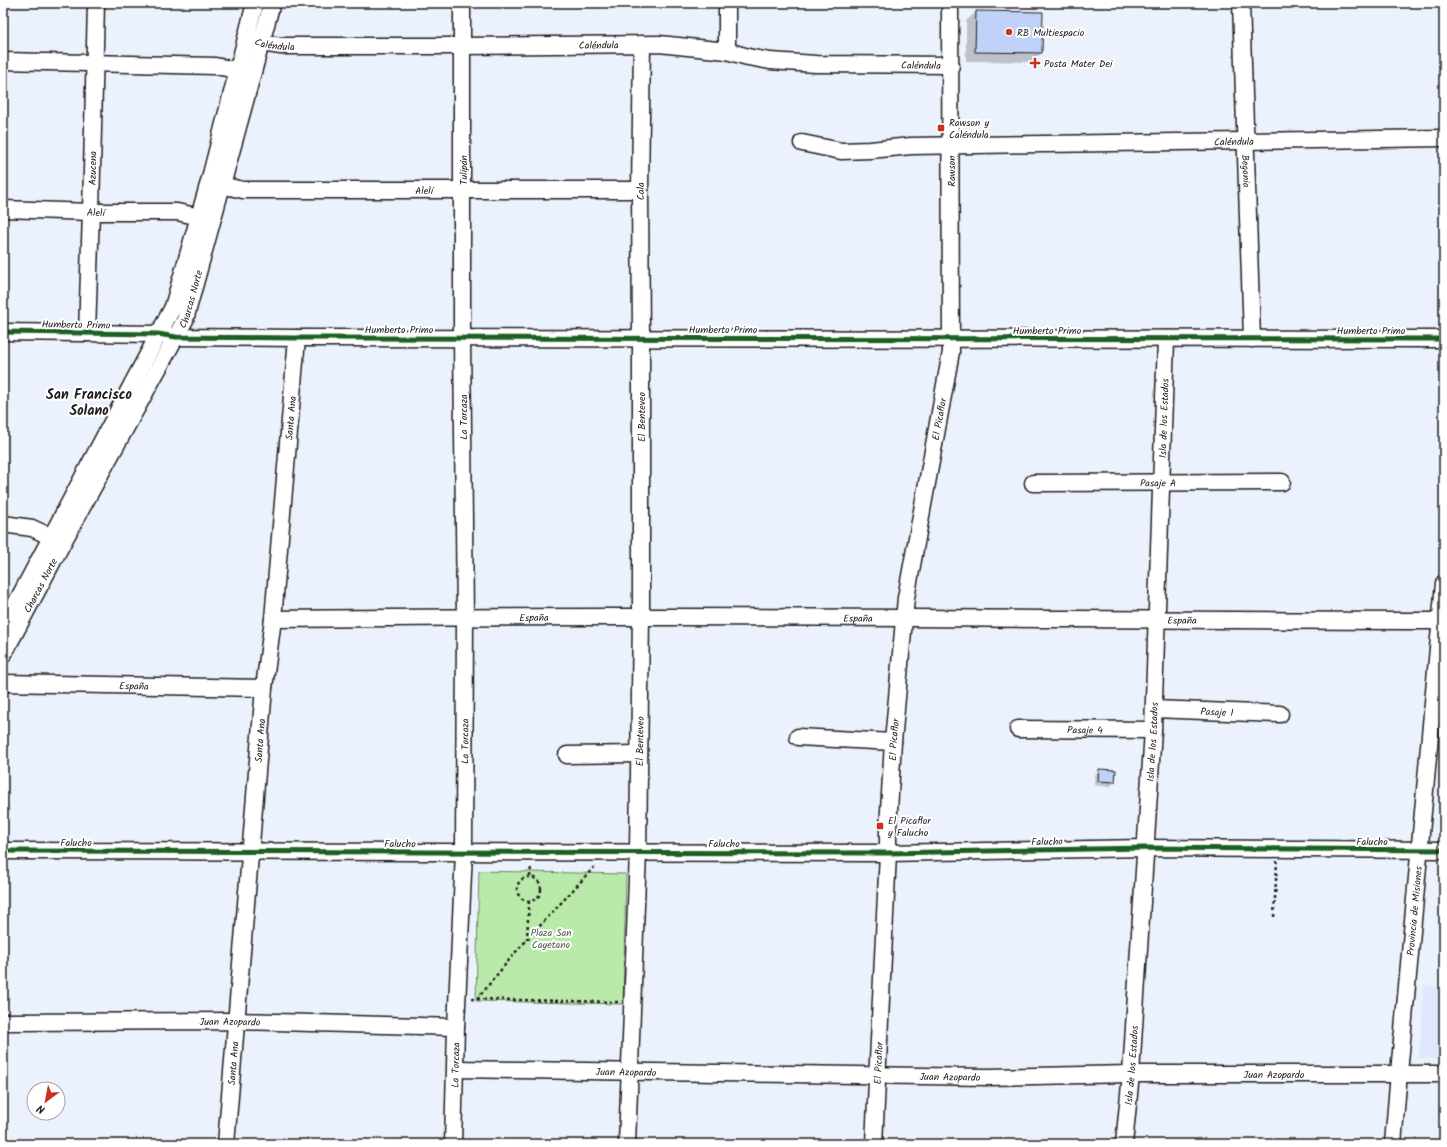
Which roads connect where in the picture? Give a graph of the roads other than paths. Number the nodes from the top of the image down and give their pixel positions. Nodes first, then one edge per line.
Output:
1 (96, 3) edge
2 (255, 3) edge
3 (272, 3) edge
4 (462, 3) edge
5 (727, 3) edge
6 (950, 3) edge
7 (1241, 3) edge
8 (247, 35) junction
9 (261, 43) junction
10 (642, 44) junction
11 (462, 46) junction
12 (727, 51) junction
13 (3, 60) edge
14 (94, 62) junction
15 (951, 65) junction
16 (237, 70) junction
17 (253, 74) junction
18 (1444, 138) edge
19 (1246, 142) junction
20 (802, 143) dead end
21 (951, 146) junction
22 (216, 184) junction
23 (463, 190) junction
24 (640, 190) junction
25 (3, 209) edge
26 (92, 212) junction
27 (206, 218) junction
28 (3, 332) edge
29 (87, 333) junction
30 (158, 334) junction
31 (176, 337) junction
32 (297, 338) junction
33 (462, 338) junction
34 (641, 338) junction
35 (952, 338) junction
36 (1166, 339) junction
37 (1252, 339) junction
38 (1444, 339) edge
39 (1282, 482) dead end
40 (1033, 483) dead end
41 (1162, 483) junction
42 (3, 524) edge
43 (57, 539) junction
44 (1444, 583) edge
45 (641, 616) junction
46 (465, 617) junction
47 (273, 619) junction
48 (904, 619) junction
49 (1157, 620) junction
50 (1442, 621) edge
51 (3, 628) edge
52 (3, 655) edge
53 (3, 683) edge
54 (264, 688) junction
55 (1154, 709) junction
56 (1280, 714) dead end
57 (1018, 729) dead end
58 (1153, 730) junction
59 (798, 737) dead end
60 (893, 742) junction
61 (639, 754) junction
62 (567, 755) dead end
63 (1145, 848) junction
64 (1420, 850) junction
65 (1444, 850) edge
66 (3, 851) edge
67 (251, 851) junction
68 (464, 852) junction
69 (638, 852) junction
70 (888, 853) junction
71 (236, 1021) junction
72 (3, 1022) edge
73 (456, 1027) junction
74 (456, 1069) junction
75 (631, 1072) junction
76 (1399, 1073) junction
77 (1131, 1074) junction
78 (1444, 1074) edge
79 (877, 1075) junction
80 (226, 1144) edge
81 (453, 1144) edge
82 (627, 1144) edge
83 (874, 1144) edge
84 (1124, 1144) edge
85 (1393, 1144) edge

1 - 14 street, Azucena
2 - 8 street, Charcas Norte
3 - 9 street, Charcas Norte
4 - 11 street, Tulipán
5 - 12 street
6 - 15 street, Rawson
7 - 19 street, Begonia
8 - 9 street, Caléndula
8 - 16 street, Charcas Norte
9 - 11 street, Caléndula
9 - 17 street, Charcas Norte
10 - 11 street, Caléndula
10 - 12 street, Caléndula
10 - 24 street, Cala
11 - 23 street, Tulipán
12 - 15 street, Caléndula
13 - 14 street
14 - 16 street
14 - 26 street, Azucena
15 - 21 street, Rawson
16 - 17 street
16 - 22 street, Charcas Norte
17 - 22 street, Charcas Norte
18 - 19 street, Caléndula
19 - 21 street, Caléndula
19 - 37 street, Begonia
20 - 21 street, Caléndula
21 - 35 street, Rawson
22 - 23 street, Alelí
22 - 27 street, Charcas Norte
23 - 24 street, Alelí
23 - 33 street, Tulipán
24 - 34 street, Cala
25 - 26 street, Alelí
26 - 27 street, Alelí
26 - 29 street, Azucena
27 - 30 street, Charcas Norte
27 - 31 street, Charcas Norte
28 - 29 street, Humberto Primo
29 - 30 street, Humberto Primo
30 - 31 street, Humberto Primo
30 - 43 street, Charcas Norte
31 - 32 street, Humberto Primo
31 - 43 street, Charcas Norte
32 - 33 street, Humberto Primo
32 - 47 street, Santa Ana
33 - 34 street, Humberto Primo
33 - 46 street, La Torcaza
34 - 35 street, Humberto Primo
34 - 45 street, El Benteveo
35 - 36 street, Humberto Primo
35 - 48 street, El Picaflor
36 - 37 street, Humberto Primo
36 - 41 street, Isla de los Estados
37 - 38 street, Humberto Primo
39 - 41 street, Pasaje A
40 - 41 street, Pasaje A
41 - 49 street, Isla de los Estados
42 - 43 street
43 - 51 street, Charcas Norte
43 - 52 street, Charcas Norte
44 - 50 street, Provincia de Misiones
45 - 46 street, España
45 - 48 street, España
45 - 61 street, El Benteveo
46 - 47 street, España
46 - 68 street, La Torcaza
47 - 54 street, Santa Ana
48 - 49 street, España
48 - 60 street, El Picaflor
49 - 50 street, España
49 - 55 street, Isla de los Estados
50 - 64 street, Provincia de Misiones
53 - 54 street, España
54 - 67 street, Santa Ana
55 - 56 street, Pasaje 1
55 - 58 street, Isla de los Estados
57 - 58 street, Pasaje 4
58 - 63 street, Isla de los Estados
59 - 60 street
60 - 70 street, El Picaflor
61 - 62 street
61 - 69 street, El Benteveo
63 - 64 street, Falucho
63 - 70 street, Falucho
63 - 77 street, Isla de los Estados
64 - 65 street, Falucho
64 - 76 street, Provincia de Misiones
66 - 67 street, Falucho
67 - 68 street, Falucho
67 - 71 street, Santa Ana
68 - 69 street, Falucho
68 - 73 street, La Torcaza
69 - 70 street, Falucho
69 - 75 street, El Benteveo
70 - 79 street, El Picaflor
71 - 72 street, Juan Azopardo
71 - 73 street, Juan Azopardo
71 - 80 street, Santa Ana
73 - 74 street, La Torcaza
74 - 75 street, Juan Azopardo
74 - 81 street, La Torcaza
75 - 79 street, Juan Azopardo
75 - 82 street, El Benteveo
76 - 77 street, Juan Azopardo
76 - 78 street, Juan Azopardo
76 - 85 street, Provincia de Misiones
77 - 79 street, Juan Azopardo
77 - 84 street, Isla de los Estados
79 - 83 street, El Picaflor

